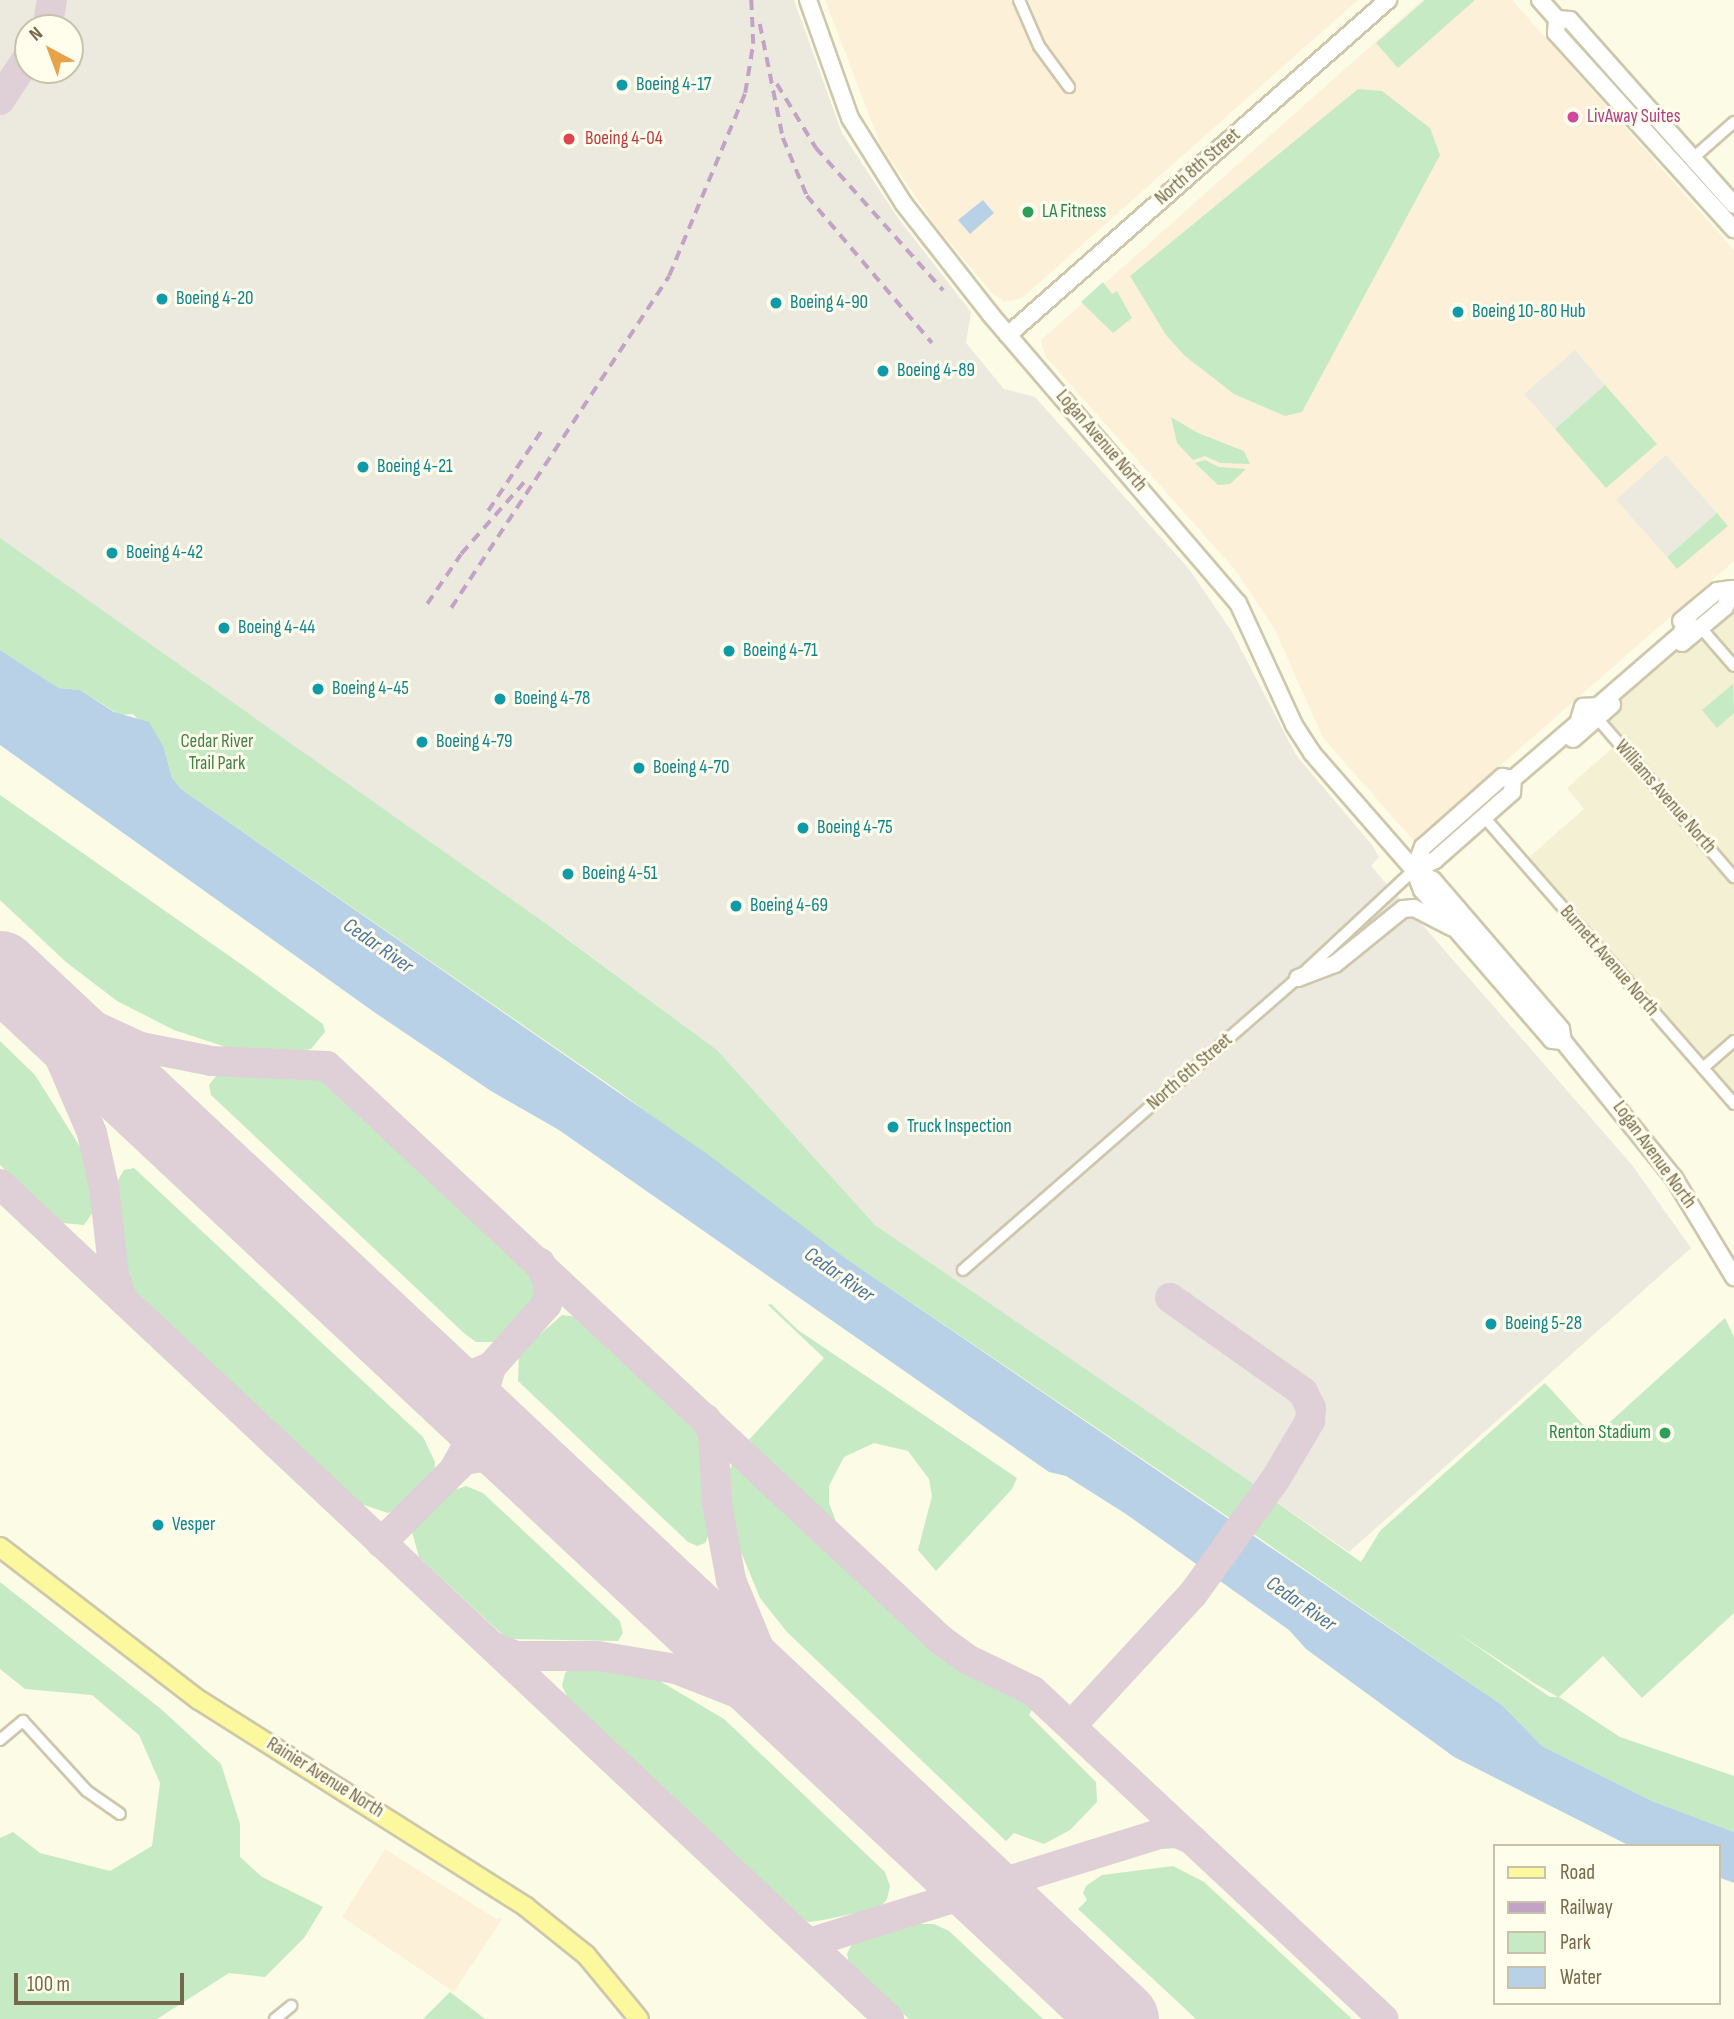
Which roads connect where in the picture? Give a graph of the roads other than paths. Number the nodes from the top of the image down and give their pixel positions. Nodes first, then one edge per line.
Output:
1 (808, 0) edge
2 (1018, 0) edge
3 (1388, 0) edge
4 (1540, 0) edge
5 (1557, 19) junction
6 (1069, 87) dead end
7 (1734, 122) edge
8 (1692, 159) junction
9 (1734, 205) edge
10 (1734, 229) edge
11 (1008, 335) junction
12 (1733, 588) edge
13 (1701, 628) junction
14 (1669, 644) junction
15 (1734, 666) edge
16 (1628, 680) junction
17 (1597, 718) junction
18 (1559, 740) junction
19 (1513, 779) junction
20 (1484, 817) junction
21 (1414, 870) junction
22 (1734, 877) edge
23 (1457, 930) junction
24 (1298, 978) junction
25 (1563, 1041) junction
26 (1734, 1041) edge
27 (1703, 1068) junction
28 (1734, 1104) edge
29 (963, 1270) dead end
30 (1734, 1277) edge
31 (0, 1547) edge
32 (0, 1740) edge
33 (120, 1814) dead end
34 (291, 2006) dead end
35 (275, 2019) edge
36 (639, 2019) edge

1 - 11 main road, Logan Avenue North
2 - 6 street
3 - 11 main road, North 8th Street
4 - 5 main road
5 - 8 main road
5 - 10 main road
7 - 8 street
8 - 9 main road
11 - 21 main road, Logan Avenue North
12 - 13 main road, North 6th Street
12 - 14 main road, North 6th Street
13 - 14 main road, North 6th Street
13 - 15 street
14 - 16 main road, North 6th Street
16 - 17 main road, North 6th Street
16 - 18 main road, North 6th Street
17 - 18 main road, North 6th Street
17 - 22 street, Williams Avenue North
18 - 19 main road, North 6th Street
19 - 20 main road, North 6th Street
19 - 21 main road, North 6th Street
20 - 21 main road, North 6th Street
20 - 27 street, Burnett Avenue North
21 - 23 main road, Logan Avenue North
21 - 24 street, North 6th Street
21 - 25 main road, Logan Avenue North
23 - 24 main road
23 - 25 main road, Logan Avenue North
24 - 29 street, North 6th Street
25 - 30 main road, Logan Avenue North
26 - 27 street
27 - 28 street, Burnett Avenue North
31 - 36 main road, Rainier Avenue North
32 - 33 street
34 - 35 street

